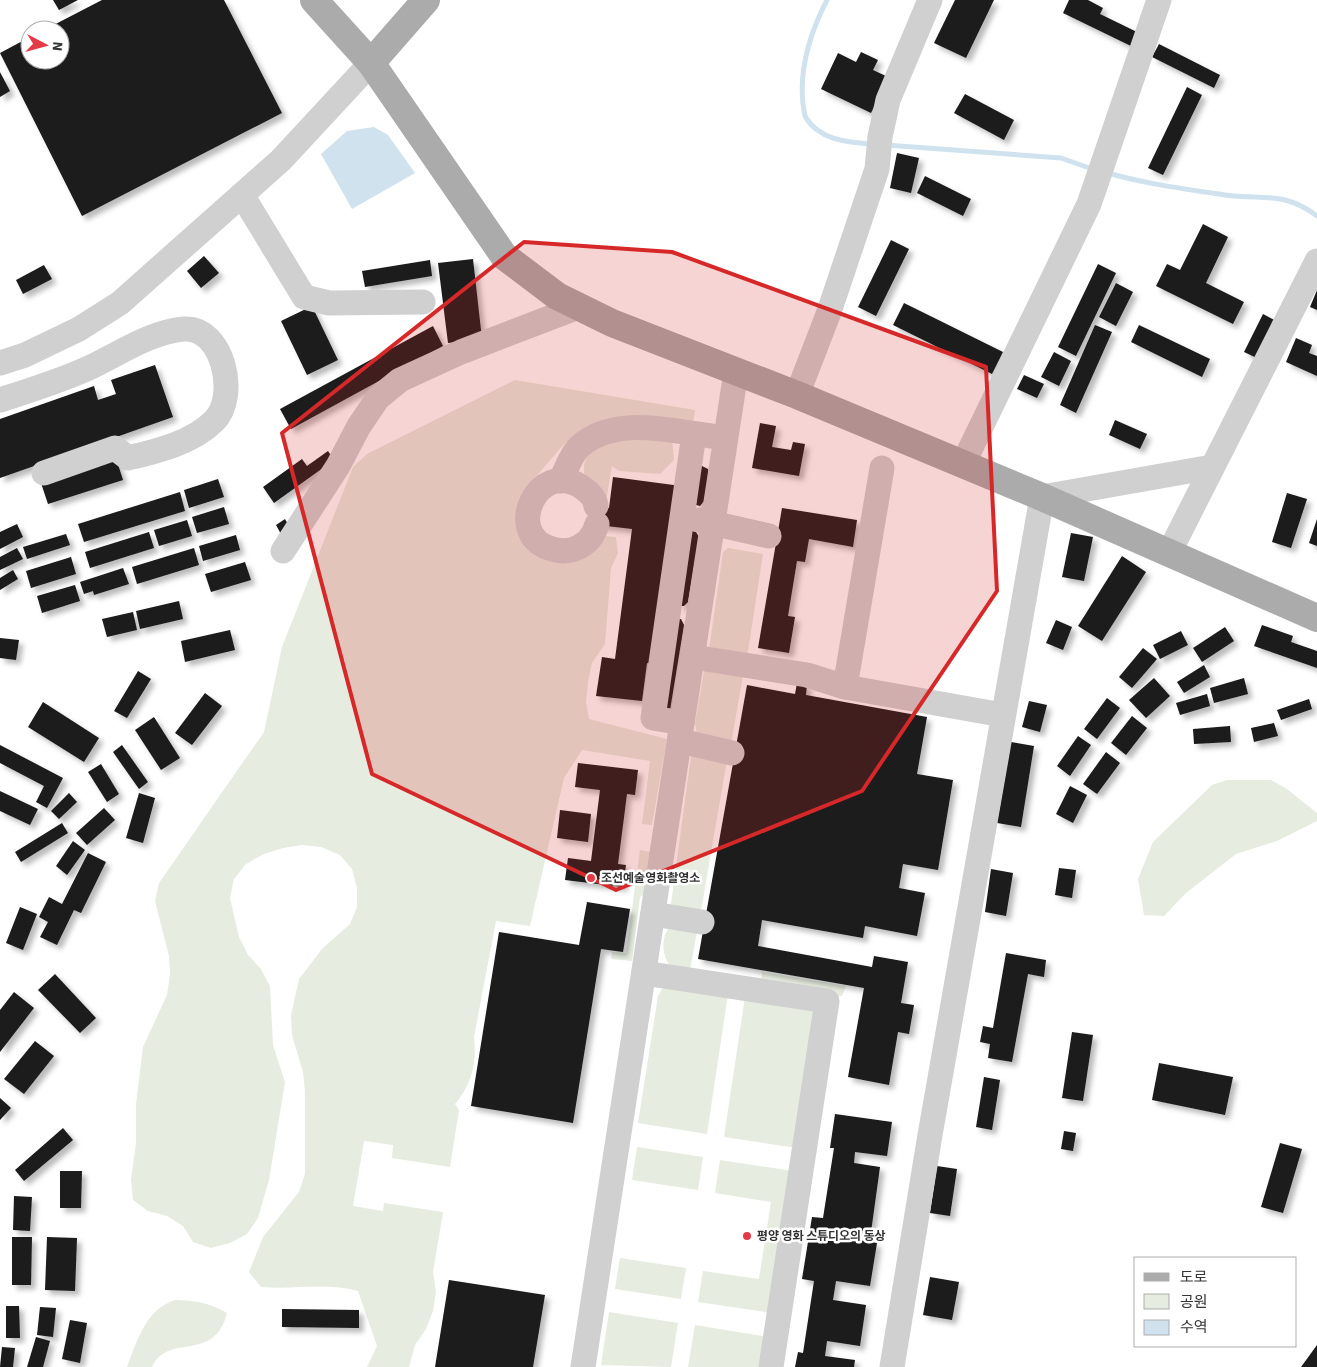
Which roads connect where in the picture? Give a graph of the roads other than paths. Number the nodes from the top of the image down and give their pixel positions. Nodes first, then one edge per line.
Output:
1 (314, 0) edge
2 (426, 0) edge
3 (930, 0) edge
4 (1159, 0) edge
5 (371, 63) junction
6 (242, 195) junction
7 (1317, 261) edge
8 (423, 302) dead end
9 (578, 307) junction
10 (0, 363) edge
11 (736, 372) junction
12 (798, 395) junction
13 (0, 400) edge
14 (694, 434) junction
15 (726, 438) junction
16 (963, 464) junction
17 (1212, 467) junction
18 (882, 468) dead end
19 (44, 473) dead end
20 (560, 481) junction
21 (1042, 497) junction
22 (682, 516) junction
23 (713, 523) junction
24 (769, 536) dead end
25 (282, 551) dead end
26 (1169, 553) junction
27 (1317, 618) edge
28 (693, 657) junction
29 (845, 687) junction
30 (1003, 716) junction
31 (681, 732) junction
32 (732, 753) dead end
33 (653, 914) junction
34 (702, 922) dead end
35 (644, 973) junction
36 (583, 1367) edge
37 (771, 1367) edge
38 (892, 1367) edge

1 - 5 main road
2 - 5 main road
3 - 12 street
4 - 16 street
5 - 6 street
5 - 9 main road
6 - 8 street
6 - 10 street
7 - 17 street
9 - 11 main road
9 - 25 street
11 - 12 main road
11 - 15 street
12 - 16 main road
13 - 19 street
14 - 15 street
14 - 20 street
14 - 22 street
15 - 23 street
16 - 21 main road
17 - 21 street
17 - 26 street
18 - 29 street
20 - 20 street
21 - 26 main road
21 - 30 street
22 - 23 street
22 - 31 street
23 - 24 street
23 - 28 street
26 - 27 main road
28 - 29 street
28 - 31 street
29 - 30 street
30 - 38 street
31 - 32 street
31 - 33 street
33 - 34 street
33 - 35 street
35 - 36 street
35 - 37 street

